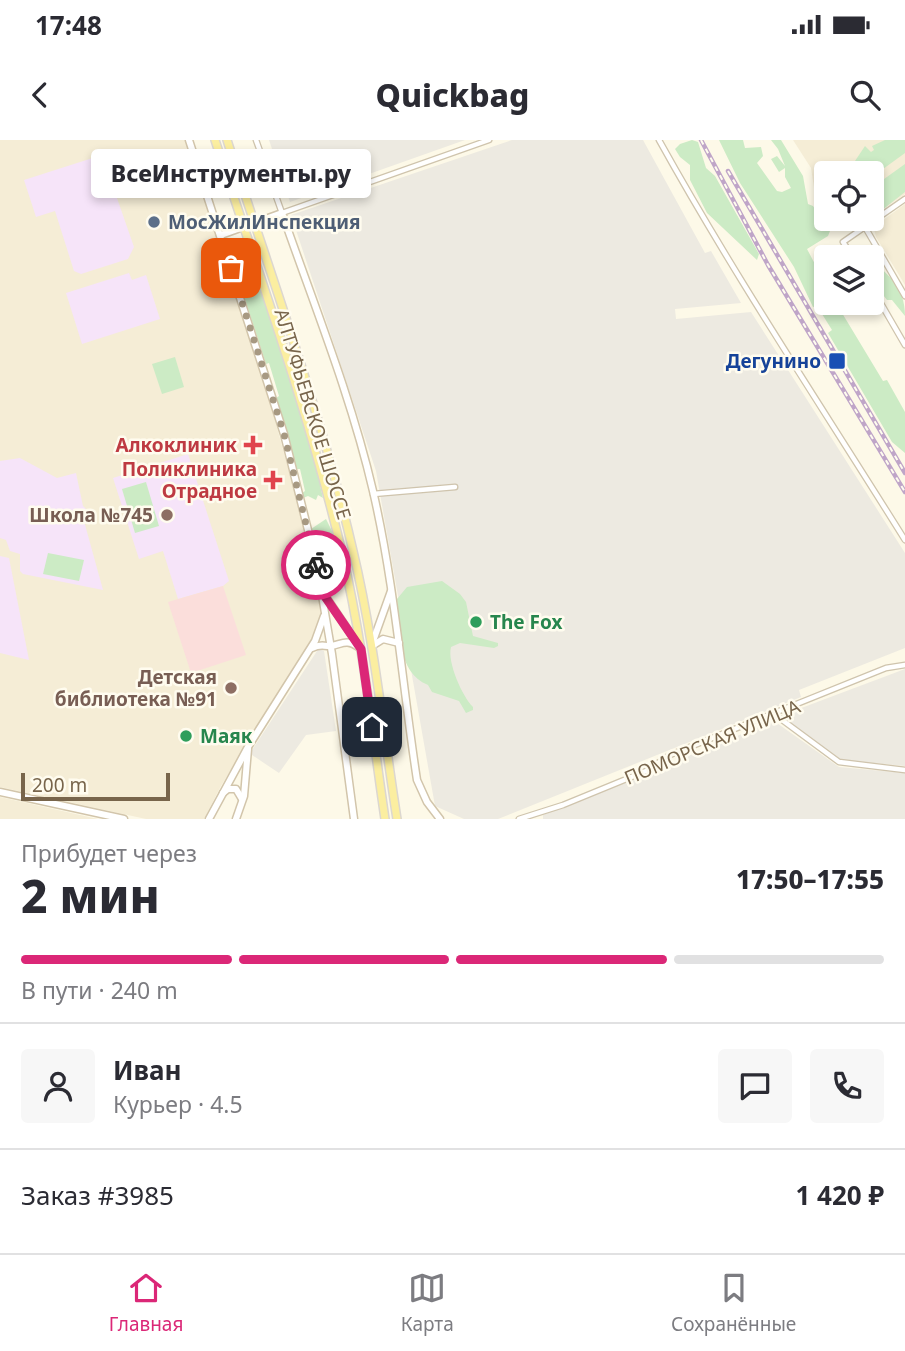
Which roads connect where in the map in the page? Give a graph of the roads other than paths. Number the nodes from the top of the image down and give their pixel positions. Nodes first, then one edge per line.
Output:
1 (189, 140) edge
2 (215, 140) edge
3 (227, 140) edge
4 (256, 140) edge
5 (489, 140) edge
6 (659, 140) edge
7 (905, 199) edge
8 (282, 213) junction
9 (884, 214) edge
10 (254, 224) junction
11 (244, 228) junction
12 (859, 231) edge
13 (867, 231) edge
14 (221, 235) junction
15 (845, 245) edge
16 (905, 296) edge
17 (884, 309) edge
18 (905, 345) edge
19 (455, 487) dead end
20 (373, 494) junction
21 (338, 535) junction
22 (905, 540) edge
23 (322, 589) junction
24 (391, 589) junction
25 (326, 598) junction
26 (325, 612) junction
27 (399, 643) junction
28 (331, 646) junction
29 (372, 646) junction
30 (308, 652) junction
31 (361, 652) junction
32 (905, 665) edge
33 (773, 714) junction
34 (248, 747) junction
35 (905, 770) edge
36 (0, 792) edge
37 (222, 794) junction
38 (243, 805) junction
39 (124, 819) edge
40 (209, 819) edge
41 (236, 819) edge
42 (354, 819) edge
43 (385, 819) edge
44 (397, 819) edge
45 (441, 819) edge
46 (450, 819) edge
47 (519, 819) edge

1 - 14 main road
2 - 11 main road, АЛТУФЬЕВСКОЕ ШОССЕ
3 - 10 main road, АЛТУФЬЕВСКОЕ ШОССЕ
4 - 8 street
5 - 8 street
6 - 22 street
7 - 9 street
8 - 10 main road
8 - 20 main road
10 - 11 main road
10 - 29 main road, АЛТУФЬЕВСКОЕ ШОССЕ
11 - 14 main road
11 - 21 main road, АЛТУФЬЕВСКОЕ ШОССЕ
12 - 15 street
13 - 16 street
14 - 23 main road
17 - 18 street
19 - 20 street
20 - 24 main road
21 - 25 main road
21 - 31 main road, АЛТУФЬЕВСКОЕ ШОССЕ
23 - 25 main road
23 - 26 main road
24 - 27 main road
24 - 29 main road
25 - 26 main road
25 - 31 main road
26 - 28 main road
26 - 30 main road
27 - 29 main road
27 - 45 main road
28 - 30 main road
28 - 31 main road
28 - 42 main road
29 - 44 main road, АЛТУФЬЕВСКОЕ ШОССЕ
30 - 34 main road
31 - 43 main road, АЛТУФЬЕВСКОЕ ШОССЕ
32 - 33 street, ПОМОРСКАЯ УЛИЦА
33 - 35 street
33 - 47 street, ПОМОРСКАЯ УЛИЦА
34 - 37 main road
34 - 38 main road
36 - 39 main road
37 - 38 main road
37 - 40 main road
38 - 41 main road
45 - 46 main road

